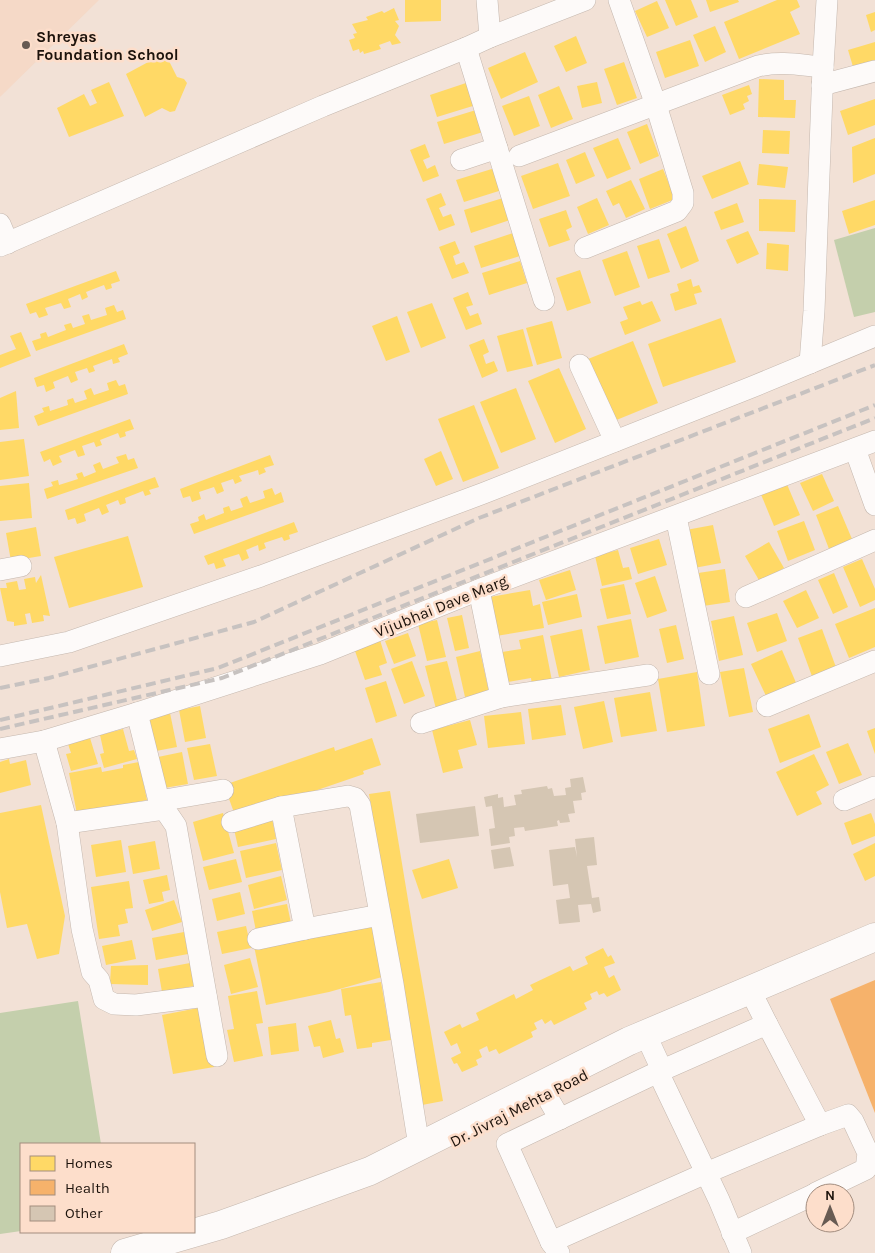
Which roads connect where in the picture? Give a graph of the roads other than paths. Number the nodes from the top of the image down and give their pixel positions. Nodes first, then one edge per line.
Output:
1 (487, 0) edge
2 (585, 0) edge
3 (619, 0) edge
4 (830, 1) edge
5 (490, 37) junction
6 (466, 48) junction
7 (875, 71) edge
8 (822, 76) junction
9 (656, 105) junction
10 (497, 148) junction
11 (519, 156) dead end
12 (461, 160) dead end
13 (3, 238) edge
14 (586, 248) dead end
15 (544, 300) dead end
16 (875, 336) edge
17 (810, 363) junction
18 (580, 365) dead end
19 (615, 441) junction
20 (875, 441) edge
21 (854, 449) junction
22 (875, 505) edge
23 (676, 517) junction
24 (875, 540) edge
25 (21, 566) dead end
26 (0, 570) edge
27 (479, 590) junction
28 (746, 597) dead end
29 (0, 656) edge
30 (875, 661) edge
31 (708, 674) dead end
32 (648, 675) dead end
33 (501, 697) junction
34 (767, 706) dead end
35 (137, 713) junction
36 (421, 723) dead end
37 (44, 741) junction
38 (0, 749) edge
39 (875, 787) edge
40 (223, 790) dead end
41 (844, 800) dead end
42 (161, 805) junction
43 (282, 807) junction
44 (232, 822) dead end
45 (67, 824) junction
46 (380, 915) junction
47 (305, 929) junction
48 (875, 937) edge
49 (258, 938) dead end
50 (875, 950) edge
51 (206, 996) junction
52 (755, 1000) junction
53 (767, 1024) junction
54 (650, 1044) junction
55 (217, 1056) dead end
56 (660, 1071) junction
57 (546, 1094) junction
58 (560, 1119) junction
59 (820, 1125) junction
60 (419, 1146) junction
61 (706, 1173) junction
62 (837, 1183) edge
63 (805, 1198) edge
64 (194, 1233) edge
65 (195, 1233) edge
66 (732, 1233) junction
67 (555, 1248) edge
68 (125, 1253) edge
69 (158, 1253) edge
70 (741, 1253) edge

1 - 5 street
2 - 5 street
3 - 9 street
4 - 8 street
5 - 6 street
6 - 10 street
6 - 13 street
7 - 8 street
8 - 9 street
8 - 17 street
9 - 11 street
9 - 14 street
10 - 12 street
10 - 15 street
16 - 17 street
17 - 19 street
18 - 19 street
19 - 29 street
20 - 21 street, Vijubhai Dave Marg
21 - 22 street
21 - 23 street, Vijubhai Dave Marg
23 - 27 street, Vijubhai Dave Marg
23 - 31 street
24 - 28 street
25 - 26 street
27 - 33 street
27 - 35 street, Vijubhai Dave Marg
30 - 34 street
32 - 33 street
33 - 36 street
35 - 37 street, Vijubhai Dave Marg
35 - 42 street
37 - 38 street, Vijubhai Dave Marg
37 - 45 street
39 - 41 street
40 - 42 street
42 - 45 street
42 - 51 street
43 - 44 street
43 - 46 street
43 - 47 street
45 - 51 street
46 - 47 street
46 - 60 street
47 - 49 street
48 - 60 main road
50 - 52 main road, Dr. Jivraj Mehta Road
51 - 55 street
52 - 53 street
52 - 54 main road, Dr. Jivraj Mehta Road
53 - 56 street
53 - 59 street
54 - 56 street
54 - 57 main road, Dr. Jivraj Mehta Road
56 - 58 street
56 - 61 street
57 - 58 street
57 - 69 main road, Dr. Jivraj Mehta Road
58 - 67 street
59 - 61 street
59 - 62 street
60 - 65 main road
61 - 66 street
61 - 67 street
63 - 66 street
64 - 68 main road
66 - 70 street

